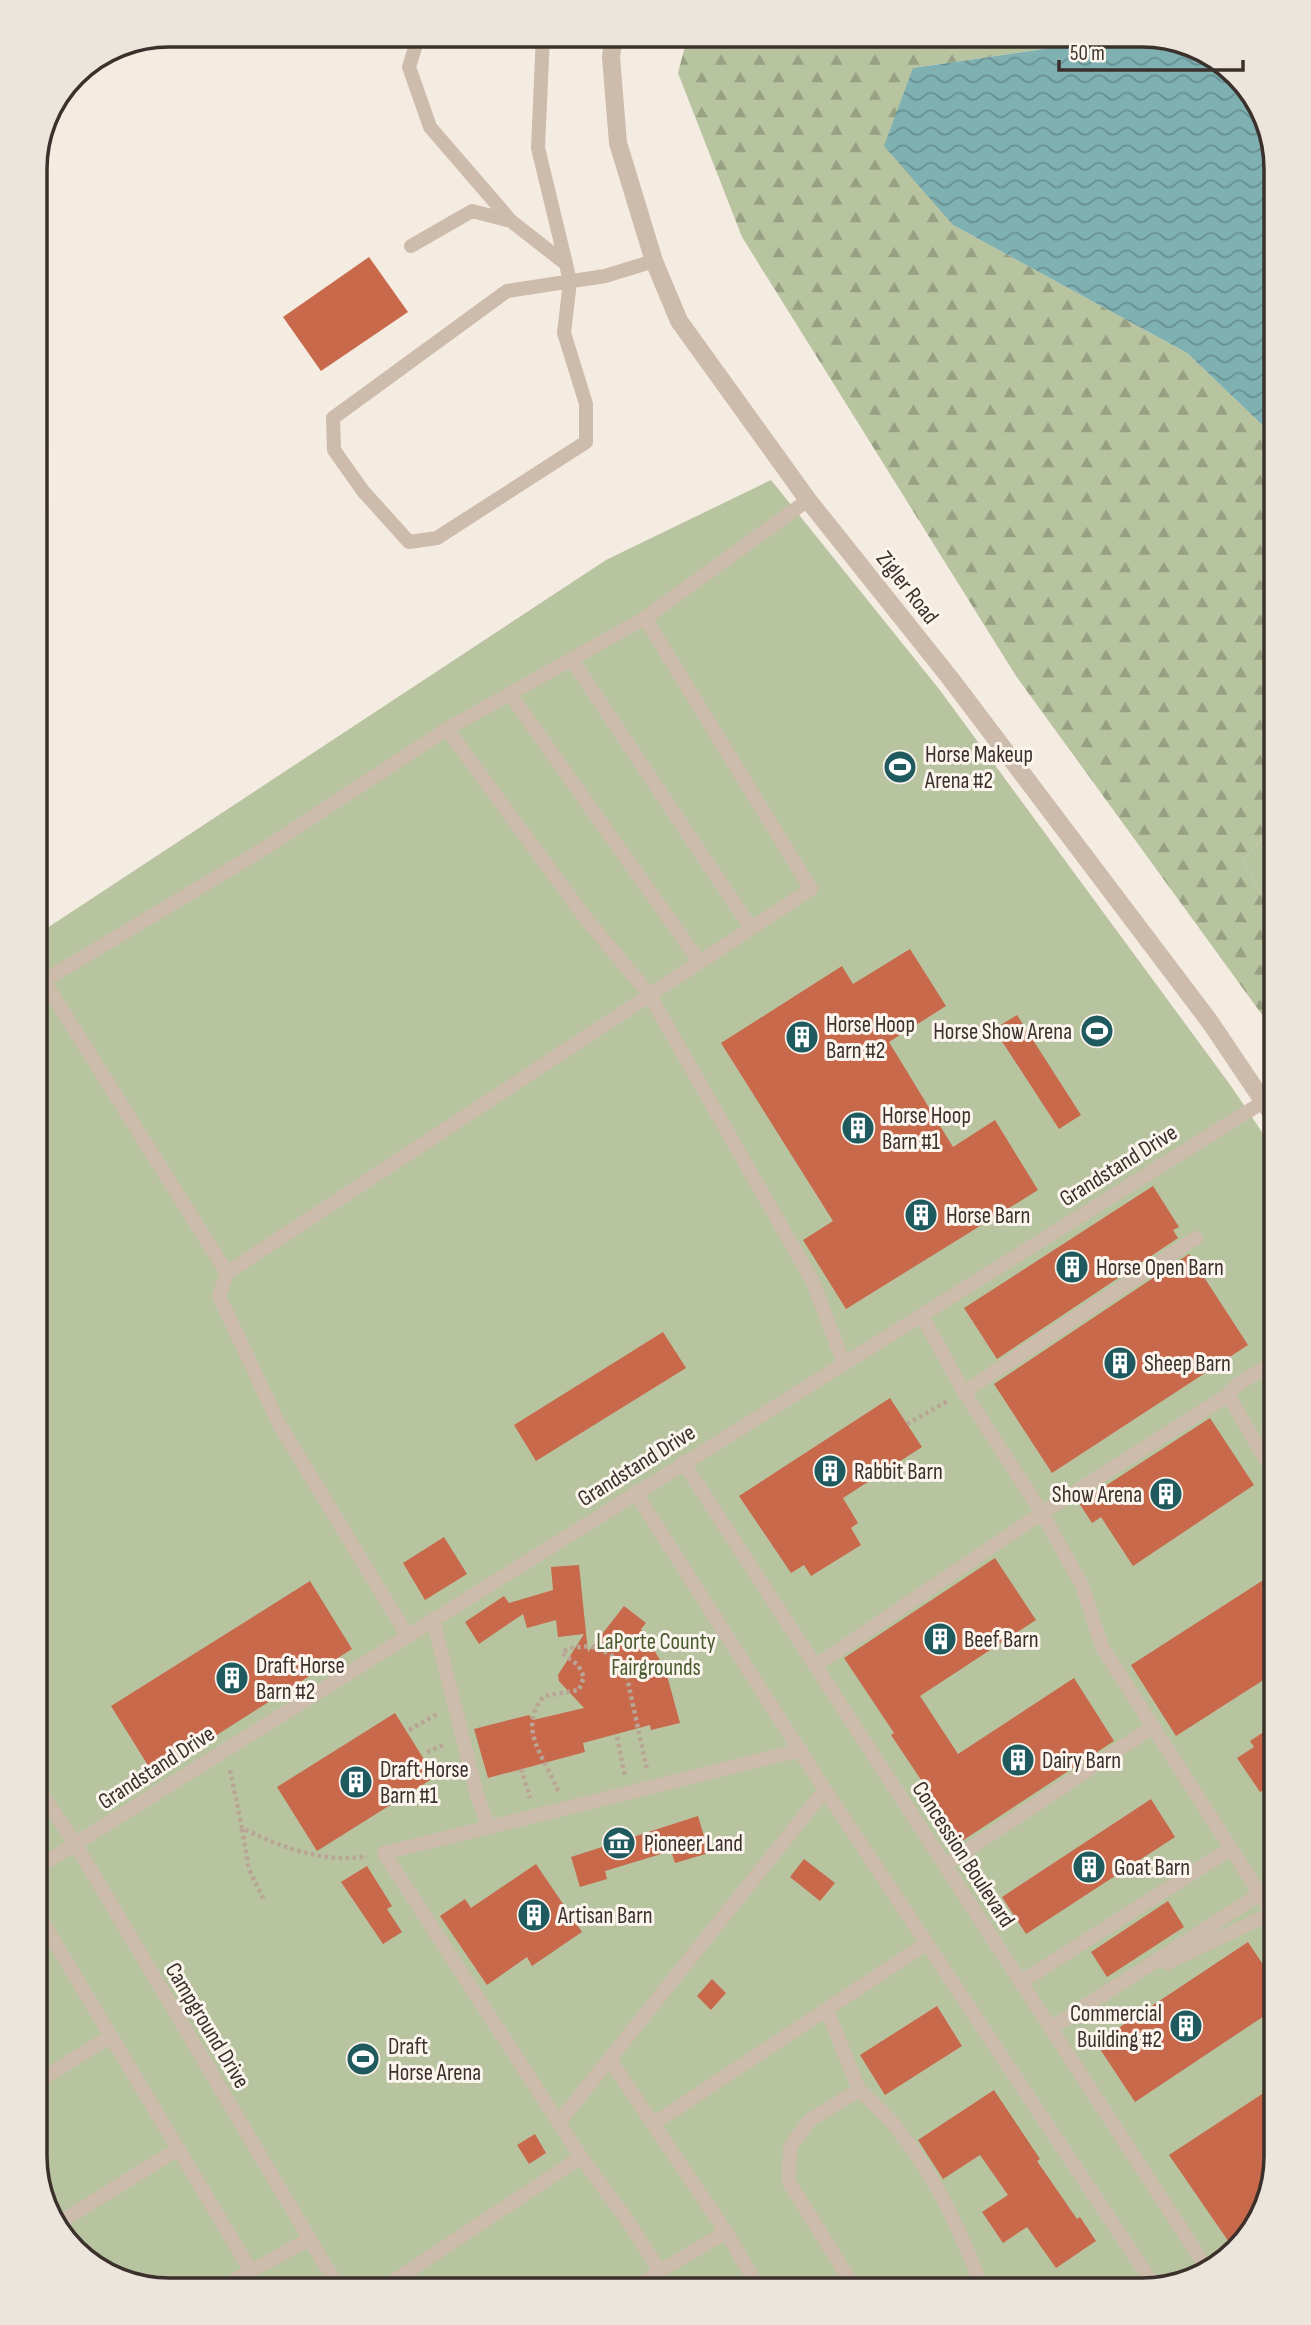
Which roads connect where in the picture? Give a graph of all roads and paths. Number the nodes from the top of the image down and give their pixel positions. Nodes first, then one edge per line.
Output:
1 (415, 47) edge
2 (542, 47) edge
3 (612, 47) edge
4 (511, 221) junction
5 (411, 246) dead end
6 (654, 261) junction
7 (566, 264) junction
8 (570, 282) junction
9 (808, 500) junction
10 (645, 618) junction
11 (572, 660) junction
12 (510, 694) junction
13 (447, 729) junction
14 (751, 928) junction
15 (699, 961) junction
16 (48, 978) edge
17 (48, 995) edge
18 (649, 995) junction
19 (1263, 1102) joint
20 (1196, 1238) dead end
21 (227, 1273) junction
22 (922, 1316) junction
23 (844, 1364) junction
24 (1264, 1368) edge
25 (964, 1392) junction
26 (1228, 1395) junction
27 (907, 1424) dead end
28 (1264, 1457) edge
29 (683, 1462) junction
30 (635, 1492) junction
31 (1042, 1513) junction
32 (433, 1619) junction
33 (407, 1635) junction
34 (815, 1665) junction
35 (455, 1704) junction
36 (1151, 1728) junction
37 (409, 1730) dead end
38 (617, 1737) dead end
39 (227, 1748) junction
40 (801, 1750) junction
41 (521, 1769) dead end
42 (652, 1788) junction
43 (825, 1790) junction
44 (629, 1794) junction
45 (47, 1802) edge
46 (564, 1808) junction
47 (536, 1816) junction
48 (489, 1827) junction
49 (242, 1828) junction
50 (76, 1845) junction
51 (1230, 1849) junction
52 (384, 1853) junction
53 (47, 1862) edge
54 (945, 1866) junction
55 (1260, 1894) junction
56 (264, 1900) dead end
57 (1264, 1900) edge
58 (1264, 1921) edge
59 (47, 1936) edge
60 (927, 1943) junction
61 (1021, 1982) junction
62 (1115, 1988) junction
63 (827, 2010) junction
64 (1051, 2028) junction
65 (111, 2036) junction
66 (610, 2060) junction
67 (47, 2076) edge
68 (859, 2090) junction
69 (559, 2122) junction
70 (653, 2124) junction
71 (178, 2149) junction
72 (582, 2157) junction
73 (65, 2219) edge
74 (726, 2232) junction
75 (309, 2239) junction
76 (1202, 2261) edge
77 (251, 2271) junction
78 (660, 2271) junction
79 (240, 2277) edge
80 (332, 2277) edge
81 (399, 2277) edge
82 (651, 2277) edge
83 (753, 2278) edge
84 (848, 2278) edge
85 (978, 2278) edge
86 (1149, 2278) edge

1 - 4 lane
2 - 7 lane
3 - 6 street, Zigler Road
4 - 5 lane
4 - 7 lane
6 - 8 lane
6 - 9 street, Zigler Road
7 - 8 lane
8 - 8 lane
9 - 10 lane
9 - 19 street, Zigler Road
10 - 11 lane
10 - 14 lane
11 - 12 lane
11 - 14 lane
12 - 13 lane
12 - 15 lane
13 - 16 lane
13 - 18 lane
14 - 15 lane
15 - 18 lane
17 - 21 lane
18 - 21 lane
18 - 23 lane
19 - 22 lane, Grandstand Drive
20 - 25 lane
21 - 33 lane
22 - 23 lane, Grandstand Drive
22 - 25 lane
23 - 29 lane, Grandstand Drive
24 - 26 lane
25 - 27 path
25 - 31 lane
26 - 28 lane
26 - 31 lane
29 - 30 lane, Grandstand Drive
29 - 34 lane, Concession Boulevard
30 - 32 lane, Grandstand Drive
30 - 40 lane
31 - 34 lane
31 - 36 lane
32 - 33 lane, Grandstand Drive
32 - 35 lane
33 - 39 lane, Grandstand Drive
34 - 54 lane, Concession Boulevard
35 - 37 path
35 - 48 lane
36 - 51 lane
36 - 54 lane
38 - 44 path
39 - 49 path
39 - 50 lane, Grandstand Drive
40 - 42 lane
40 - 43 lane
41 - 47 path
42 - 44 lane
42 - 46 path
43 - 60 lane
43 - 66 lane
44 - 46 lane
45 - 50 lane, Campground Drive
46 - 47 lane
47 - 48 lane
48 - 52 lane
49 - 52 path
49 - 56 path
50 - 53 lane, Grandstand Drive
50 - 75 lane, Campground Drive
51 - 55 lane
51 - 61 lane
52 - 69 lane
54 - 61 lane, Concession Boulevard
55 - 57 lane
55 - 62 lane
58 - 62 lane
59 - 65 lane
60 - 63 lane
60 - 86 lane
61 - 64 lane, Concession Boulevard
62 - 64 lane
63 - 68 lane
63 - 70 lane
64 - 76 lane, Concession Boulevard
65 - 67 lane
65 - 71 lane
66 - 69 lane
66 - 70 lane
68 - 84 lane
68 - 85 lane
69 - 72 lane
70 - 74 lane
71 - 73 lane
71 - 77 lane
72 - 78 lane
72 - 81 lane
74 - 78 lane
74 - 83 lane
75 - 77 lane
75 - 80 lane, Campground Drive
77 - 79 lane
78 - 82 lane

